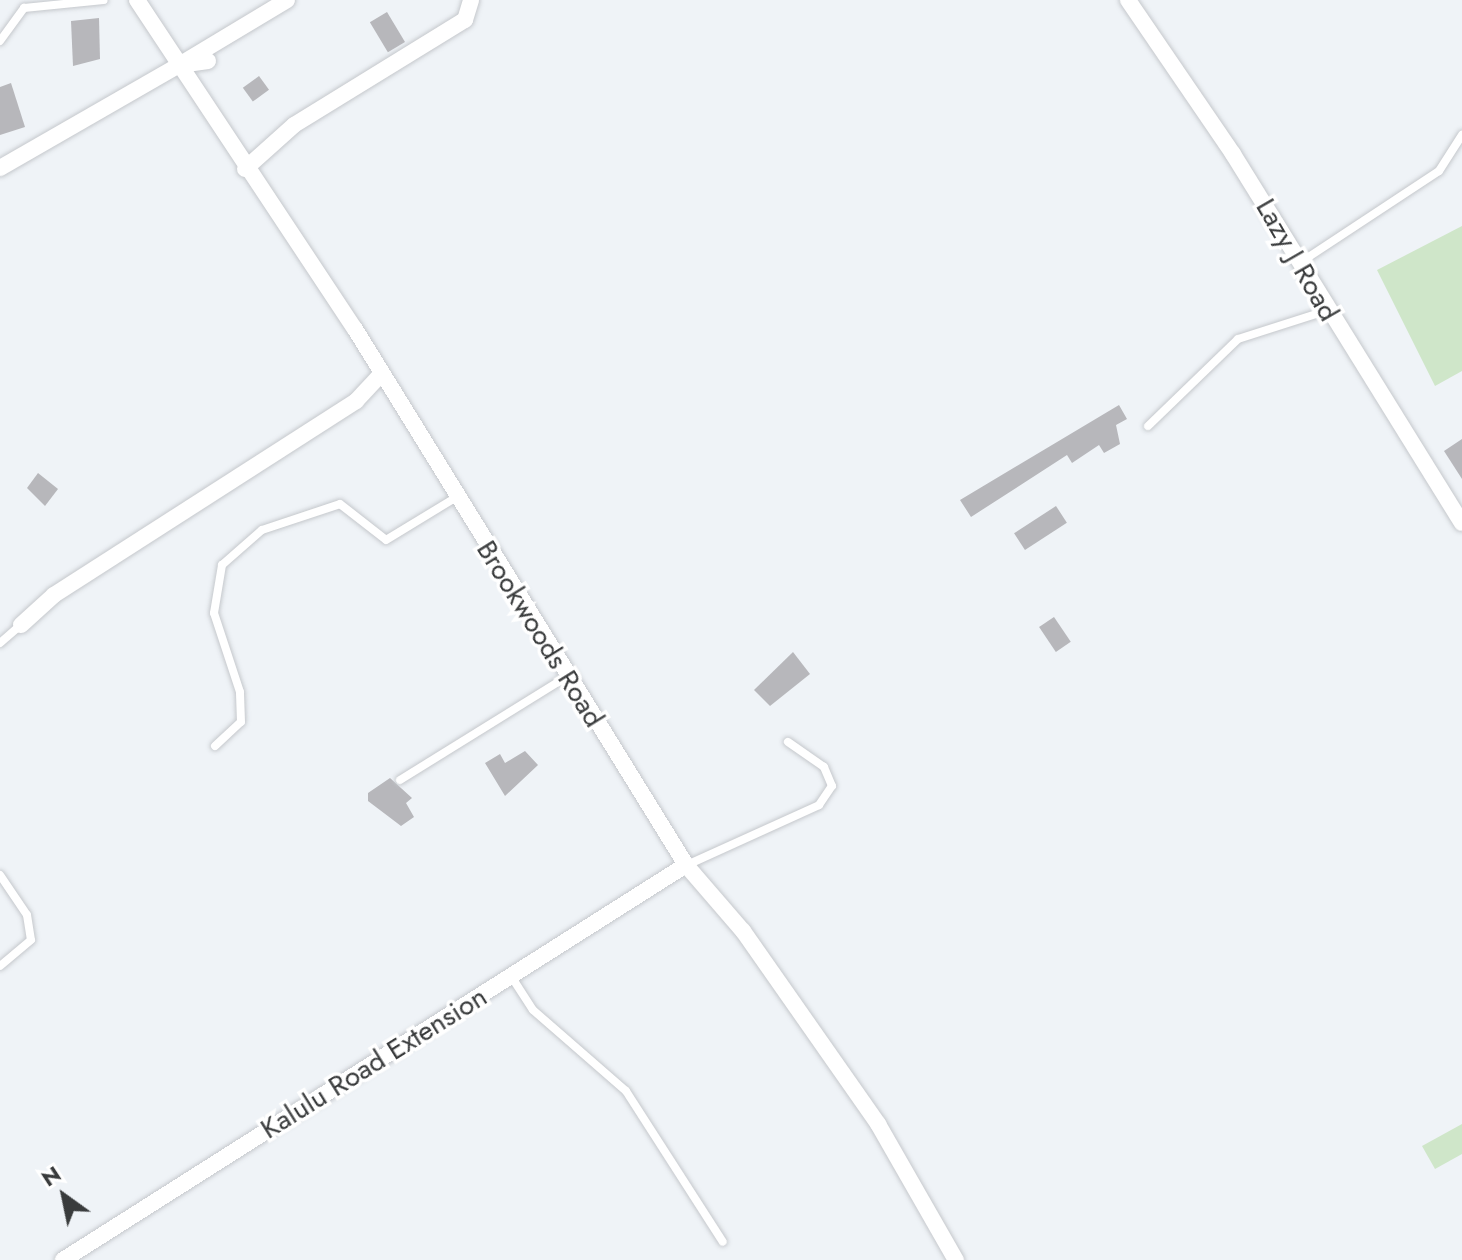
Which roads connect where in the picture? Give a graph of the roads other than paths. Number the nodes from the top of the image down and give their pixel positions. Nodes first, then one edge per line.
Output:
1 (104, 0) edge
2 (137, 0) edge
3 (287, 0) edge
4 (471, 0) edge
5 (1128, 0) edge
6 (0, 41) edge
7 (208, 61) dead end
8 (179, 65) junction
9 (1462, 135) edge
10 (0, 168) edge
11 (245, 169) junction
12 (1301, 262) junction
13 (1326, 311) junction
14 (381, 374) junction
15 (1148, 426) dead end
16 (455, 498) junction
17 (1462, 523) edge
18 (21, 625) joint
19 (0, 643) edge
20 (566, 677) junction
21 (788, 742) dead end
22 (215, 746) dead end
23 (400, 780) dead end
24 (686, 865) junction
25 (0, 875) edge
26 (0, 966) edge
27 (511, 976) junction
28 (723, 1242) dead end
29 (63, 1260) edge
30 (956, 1260) edge

1 - 6 lane
2 - 8 street, Brookwoods Road
3 - 8 street
4 - 11 street
5 - 12 street, Lazy J Road
7 - 8 street
8 - 10 street
8 - 11 street, Brookwoods Road
9 - 12 lane
11 - 14 street, Brookwoods Road
12 - 13 street, Lazy J Road
13 - 15 lane
13 - 17 street, Lazy J Road
14 - 16 street, Brookwoods Road
14 - 18 street
16 - 20 street, Brookwoods Road
16 - 22 lane
18 - 19 lane
20 - 23 lane
20 - 24 street, Brookwoods Road
21 - 24 lane
24 - 27 street, Kalulu Road Extension
24 - 30 street, Brookwoods Road
25 - 26 lane
27 - 28 lane
27 - 29 street, Kalulu Road Extension

